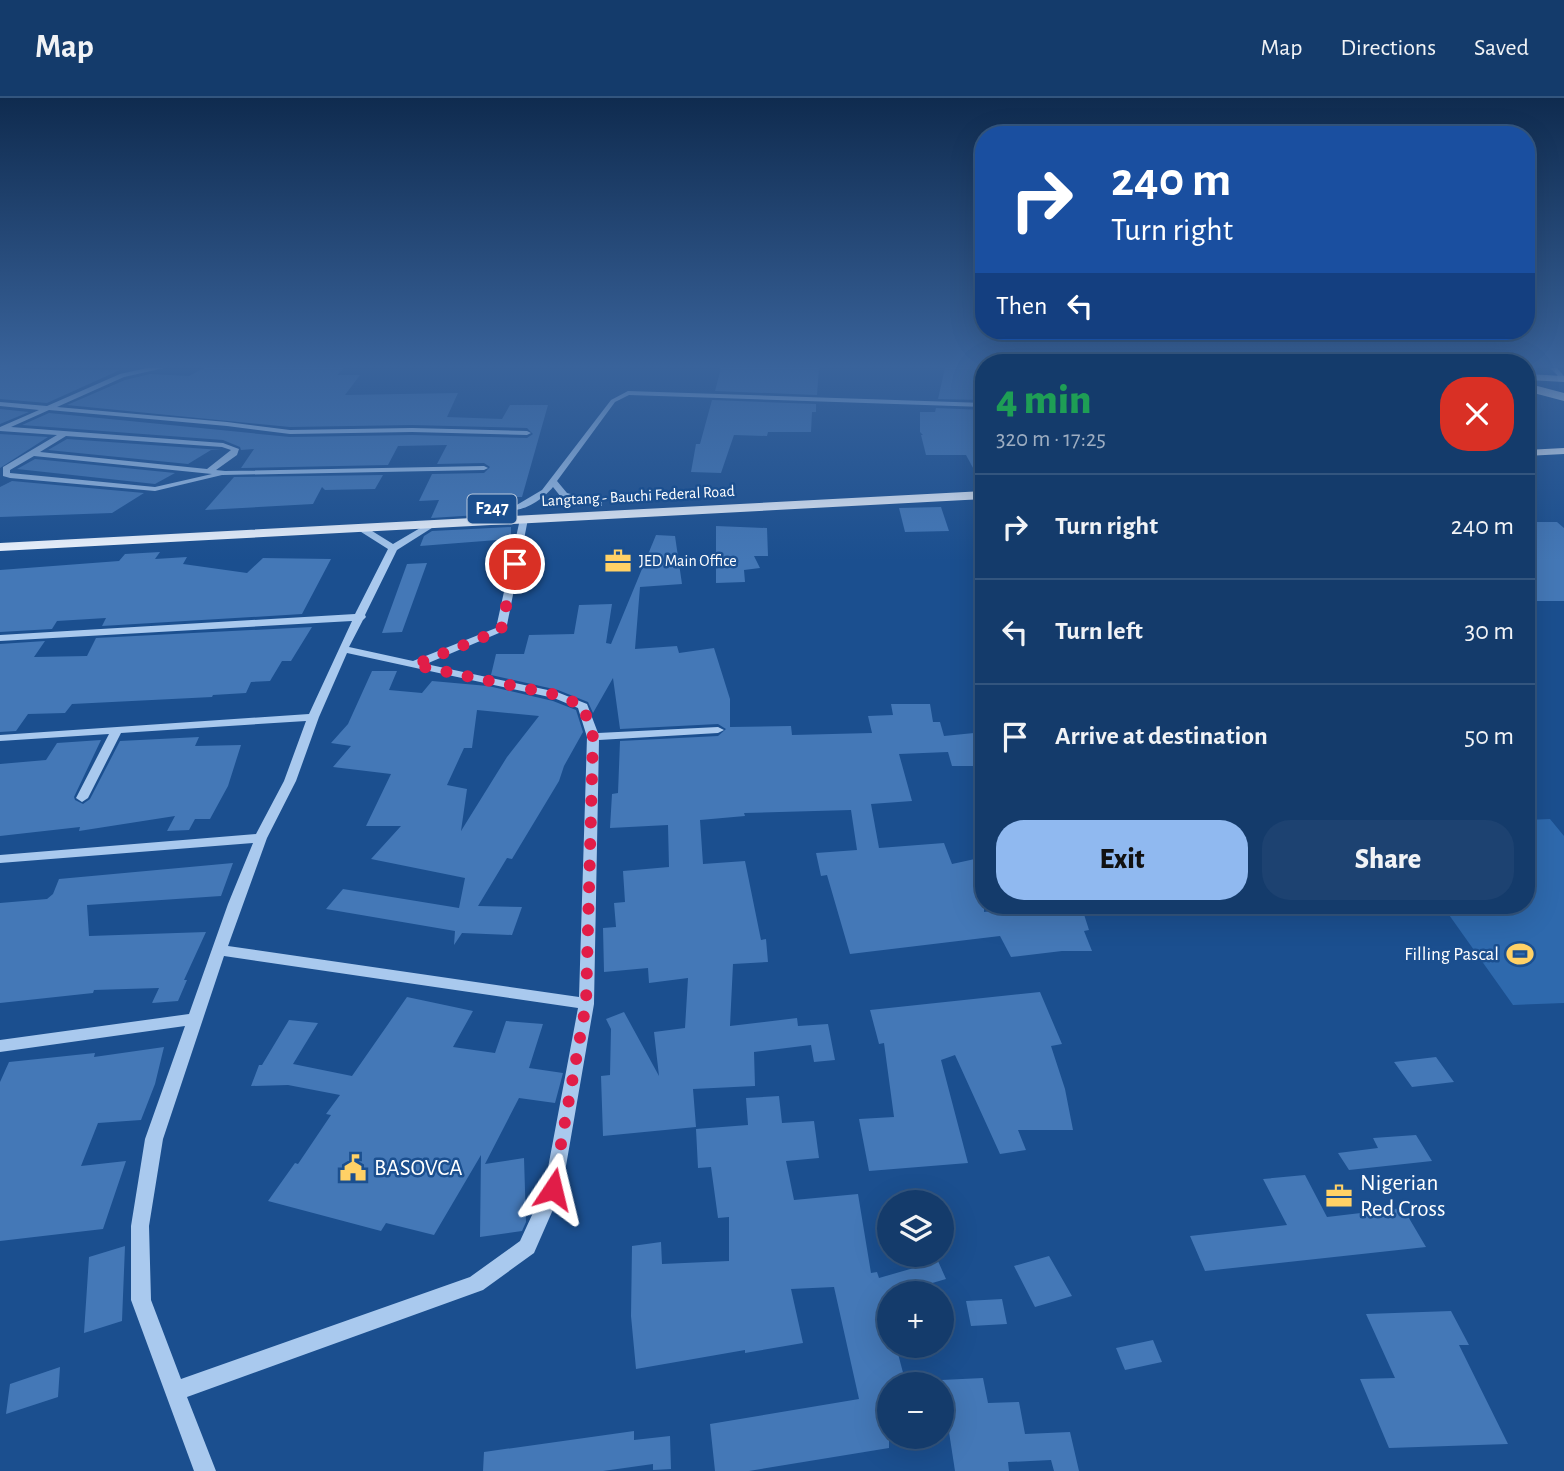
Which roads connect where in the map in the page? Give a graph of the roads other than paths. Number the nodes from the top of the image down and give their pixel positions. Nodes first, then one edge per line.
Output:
1 (40, 432) edge
2 (495, 432) edge
3 (590, 432) edge
4 (527, 433) dead end
5 (64, 434) junction
6 (31, 453) junction
7 (1535, 454) edge
8 (1562, 455) edge
9 (1535, 460) edge
10 (485, 468) dead end
11 (209, 471) junction
12 (225, 473) junction
13 (553, 481) junction
14 (975, 488) edge
15 (975, 495) edge
16 (599, 504) junction
17 (641, 508) junction
18 (521, 514) junction
19 (432, 524) junction
20 (176, 525) junction
21 (362, 528) junction
22 (0, 535) edge
23 (168, 538) junction
24 (0, 547) edge
25 (393, 548) junction
26 (361, 617) junction
27 (0, 638) edge
28 (343, 649) junction
29 (414, 665) junction
30 (313, 717) junction
31 (117, 729) junction
32 (718, 730) dead end
33 (593, 737) junction
34 (0, 738) edge
35 (82, 798) dead end
36 (261, 838) junction
37 (0, 859) edge
38 (219, 950) junction
39 (586, 1004) junction
40 (195, 1019) junction
41 (0, 1046) edge
42 (175, 1391) junction
43 (205, 1471) edge

1 - 5 street
2 - 4 street
3 - 13 street
5 - 6 street
5 - 11 street
6 - 11 street
6 - 12 street
7 - 8 main road
8 - 9 main road
10 - 12 street
11 - 12 street
13 - 16 street
13 - 18 street
14 - 17 main road, Langtang - Bauchi Federal Road / F247
15 - 17 main road, Langtang - Bauchi Federal Road / F247
16 - 17 main road, Langtang - Bauchi Federal Road / F247
16 - 18 main road, Langtang - Bauchi Federal Road / F247
17 - 18 main road, Langtang - Bauchi Federal Road / F247
18 - 19 main road, Langtang - Bauchi Federal Road / F247
18 - 20 main road, Langtang - Bauchi Federal Road / F247
18 - 29 street
19 - 21 main road, Langtang - Bauchi Federal Road / F247
19 - 25 street
20 - 22 main road, Langtang - Bauchi Federal Road / F247
20 - 23 main road
21 - 23 main road, Langtang - Bauchi Federal Road / F247
21 - 25 street
23 - 24 main road, Langtang - Bauchi Federal Road / F247
25 - 26 street
26 - 27 street
26 - 28 street
28 - 29 street
28 - 30 street
29 - 33 street
30 - 31 street
30 - 36 street
31 - 34 street
31 - 35 street
32 - 33 street
33 - 39 street
36 - 37 street
36 - 38 street
38 - 39 street
38 - 40 street
39 - 42 street
40 - 41 street
40 - 42 street
42 - 43 street

